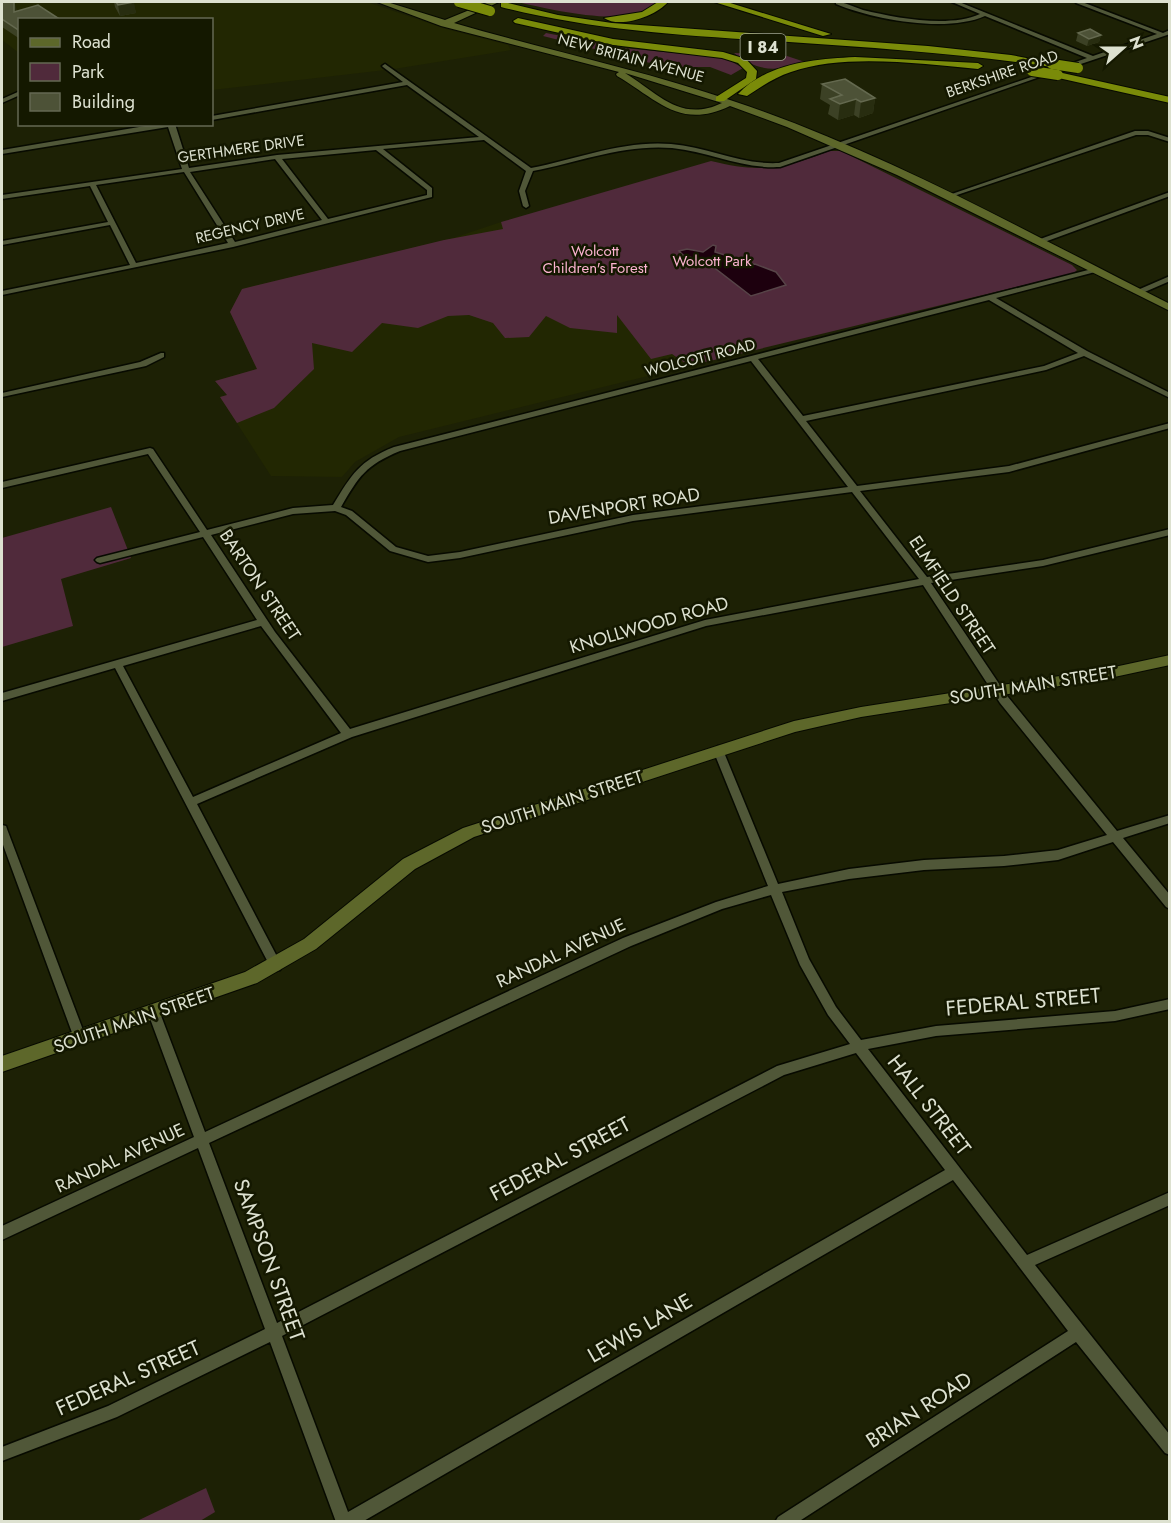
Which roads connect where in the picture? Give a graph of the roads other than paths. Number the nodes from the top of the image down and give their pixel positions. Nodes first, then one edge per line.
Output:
1 (381, 2) edge
2 (407, 2) edge
3 (459, 2) edge
4 (663, 2) edge
5 (719, 2) edge
6 (955, 2) edge
7 (1078, 2) edge
8 (838, 3) dead end
9 (476, 5) edge
10 (497, 6) edge
11 (986, 14) junction
12 (446, 20) junction
13 (491, 28) junction
14 (1167, 34) edge
15 (916, 48) junction
16 (1093, 58) junction
17 (587, 60) junction
18 (385, 66) dead end
19 (1019, 69) junction
20 (1105, 73) dead end
21 (408, 83) junction
22 (1151, 84) dead end
23 (1170, 88) edge
24 (18, 94) edge
25 (728, 98) junction
26 (2, 100) edge
27 (1170, 100) edge
28 (213, 118) edge
29 (165, 126) edge
30 (171, 126) edge
31 (485, 138) junction
32 (1170, 140) edge
33 (839, 143) junction
34 (376, 147) junction
35 (2, 152) edge
36 (277, 157) junction
37 (186, 170) junction
38 (530, 170) junction
39 (92, 184) junction
40 (1170, 194) edge
41 (2, 197) edge
42 (946, 197) junction
43 (526, 206) dead end
44 (327, 222) junction
45 (111, 223) junction
46 (1036, 242) junction
47 (2, 243) edge
48 (233, 244) junction
49 (134, 266) junction
50 (1095, 271) junction
51 (1170, 278) edge
52 (1137, 292) junction
53 (2, 293) edge
54 (990, 298) junction
55 (1170, 309) edge
56 (1084, 353) junction
57 (161, 355) dead end
58 (754, 358) junction
59 (2, 395) edge
60 (1170, 396) edge
61 (802, 419) junction
62 (1170, 425) edge
63 (2, 485) edge
64 (857, 489) junction
65 (336, 508) junction
66 (1170, 532) edge
67 (204, 533) junction
68 (100, 560) dead end
69 (925, 580) junction
70 (263, 622) junction
71 (1170, 660) edge
72 (118, 665) junction
73 (998, 692) junction
74 (2, 697) edge
75 (348, 734) junction
76 (718, 750) junction
77 (189, 803) junction
78 (1170, 819) edge
79 (2, 829) edge
80 (1116, 838) junction
81 (775, 890) junction
82 (1170, 904) edge
83 (276, 966) junction
84 (1170, 1004) edge
85 (154, 1013) junction
86 (80, 1038) junction
87 (859, 1046) junction
88 (2, 1064) edge
89 (202, 1140) junction
90 (955, 1171) junction
91 (1170, 1198) edge
92 (2, 1233) edge
93 (1026, 1262) junction
94 (273, 1333) junction
95 (1078, 1333) junction
96 (1167, 1441) edge
97 (2, 1454) edge
98 (345, 1521) edge
99 (783, 1521) edge

1 - 12 main road, NEW BRITAIN AVENUE
2 - 12 main road, NEW BRITAIN AVENUE
3 - 10 highway, I 84, bridge
4 - 10 highway
5 - 15 highway
6 - 11 street
7 - 14 street
8 - 11 street
9 - 10 main road
9 - 12 main road
9 - 13 main road
10 - 15 highway, I 84
10 - 19 highway, I 84
10 - 25 highway
11 - 16 street
12 - 13 main road, NEW BRITAIN AVENUE
12 - 17 main road, NEW BRITAIN AVENUE
13 - 25 main road, NEW BRITAIN AVENUE
14 - 16 street, BERKSHIRE ROAD
15 - 20 highway, I 84, bridge
16 - 33 street, BERKSHIRE ROAD
17 - 25 main road, NEW BRITAIN AVENUE
17 - 25 main road
18 - 21 street
19 - 25 highway
19 - 27 highway, I 84, bridge
21 - 28 street
21 - 31 street
22 - 23 highway
24 - 26 street
25 - 33 main road, NEW BRITAIN AVENUE
29 - 35 street
30 - 37 street
31 - 34 street, GERTHMERE DRIVE
31 - 38 street
32 - 42 street
33 - 38 street, BERKSHIRE ROAD
33 - 42 main road, NEW BRITAIN AVENUE
34 - 36 street, GERTHMERE DRIVE
34 - 44 street, REGENCY DRIVE
36 - 37 street, GERTHMERE DRIVE
36 - 44 street
37 - 39 street, GERTHMERE DRIVE
37 - 48 street
38 - 43 street
39 - 41 street, GERTHMERE DRIVE
39 - 45 street
40 - 46 street
42 - 46 main road, NEW BRITAIN AVENUE
44 - 48 street, REGENCY DRIVE
45 - 47 street
45 - 49 street
46 - 50 main road, NEW BRITAIN AVENUE
48 - 49 street, REGENCY DRIVE
49 - 53 street, REGENCY DRIVE
50 - 52 main road, NEW BRITAIN AVENUE
50 - 54 street, WOLCOTT ROAD
51 - 52 street
52 - 55 main road, NEW BRITAIN AVENUE
54 - 56 street
54 - 58 street, WOLCOTT ROAD
56 - 60 street
56 - 61 street
57 - 59 street
58 - 61 street, ELMFIELD STREET
58 - 65 street, WOLCOTT ROAD
61 - 64 street, ELMFIELD STREET
62 - 64 street, DAVENPORT ROAD
63 - 67 street, BARTON STREET
64 - 65 street, DAVENPORT ROAD
64 - 69 street, ELMFIELD STREET
65 - 67 street
66 - 69 street, KNOLLWOOD ROAD
67 - 68 street
67 - 70 street, BARTON STREET
69 - 73 street, ELMFIELD STREET
69 - 75 street, KNOLLWOOD ROAD
70 - 72 street
70 - 75 street, BARTON STREET
71 - 73 main road, SOUTH MAIN STREET
72 - 74 street
72 - 77 street
73 - 76 main road, SOUTH MAIN STREET
73 - 80 street, ELMFIELD STREET
75 - 77 street, KNOLLWOOD ROAD
76 - 81 street, HALL STREET
76 - 83 main road, SOUTH MAIN STREET
77 - 83 street
78 - 80 street, RANDAL AVENUE
79 - 86 street
80 - 81 street, RANDAL AVENUE
80 - 82 street, ELMFIELD STREET
81 - 87 street, HALL STREET
81 - 89 street, RANDAL AVENUE
83 - 85 main road, SOUTH MAIN STREET
84 - 87 street, FEDERAL STREET
85 - 86 main road, SOUTH MAIN STREET
85 - 89 street, SAMPSON STREET
86 - 88 main road, SOUTH MAIN STREET
87 - 90 street, HALL STREET
87 - 94 street, FEDERAL STREET
89 - 92 street, RANDAL AVENUE
89 - 94 street, SAMPSON STREET
90 - 93 street, HALL STREET
90 - 98 street, LEWIS LANE
91 - 93 street
93 - 95 street, HALL STREET
94 - 97 street, FEDERAL STREET
94 - 98 street, SAMPSON STREET
95 - 96 street, HALL STREET
95 - 99 street, BRIAN ROAD

